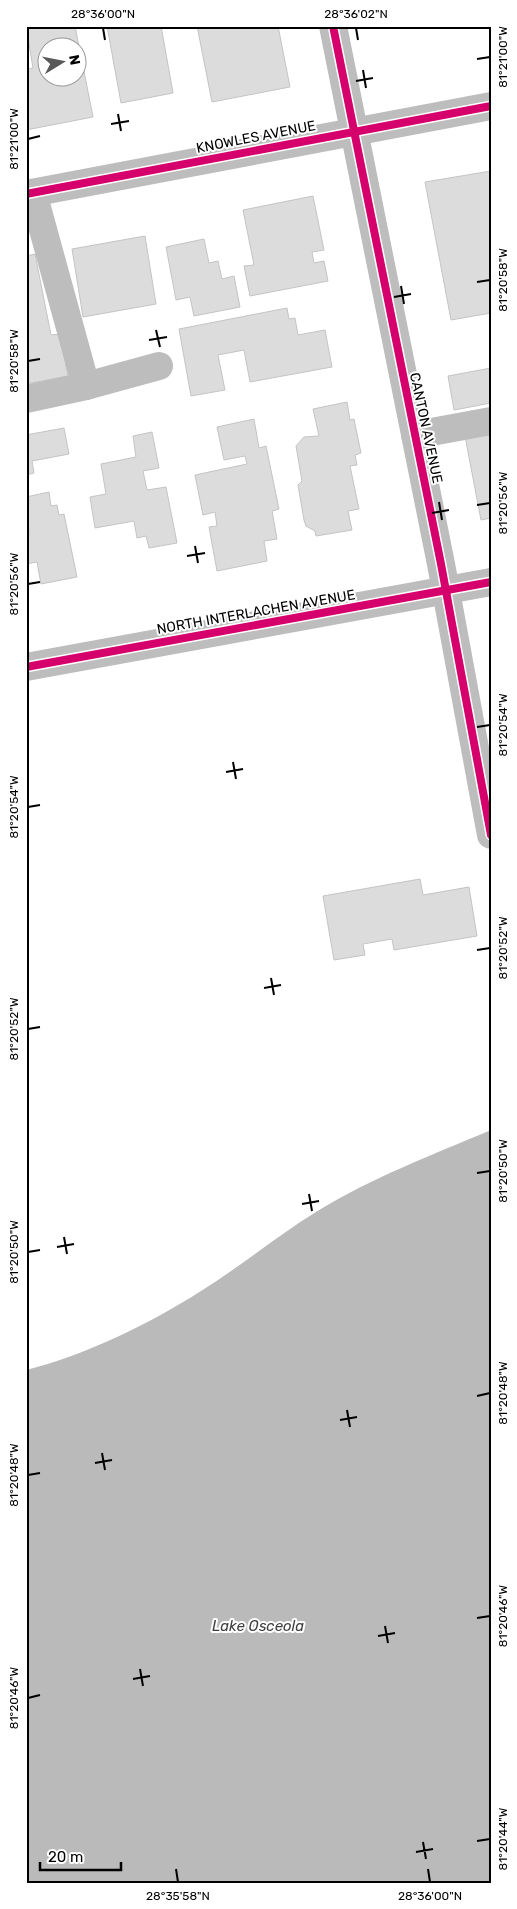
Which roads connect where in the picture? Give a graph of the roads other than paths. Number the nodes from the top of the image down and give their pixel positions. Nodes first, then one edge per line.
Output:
1 (332, 26) edge
2 (491, 106) edge
3 (353, 131) junction
4 (30, 194) edge
5 (159, 366) dead end
6 (86, 386) junction
7 (26, 398) edge
8 (491, 421) edge
9 (415, 436) junction
10 (491, 582) edge
11 (446, 590) junction
12 (26, 667) edge
13 (491, 835) edge

1 - 3 street, CANTON AVENUE
2 - 3 street, KNOWLES AVENUE
3 - 4 street, KNOWLES AVENUE
3 - 9 street, CANTON AVENUE
4 - 6 street
5 - 6 street
6 - 7 street
8 - 9 street
9 - 11 street, CANTON AVENUE
10 - 11 street, NORTH INTERLACHEN AVENUE
11 - 12 street, NORTH INTERLACHEN AVENUE
11 - 13 street, CANTON AVENUE

